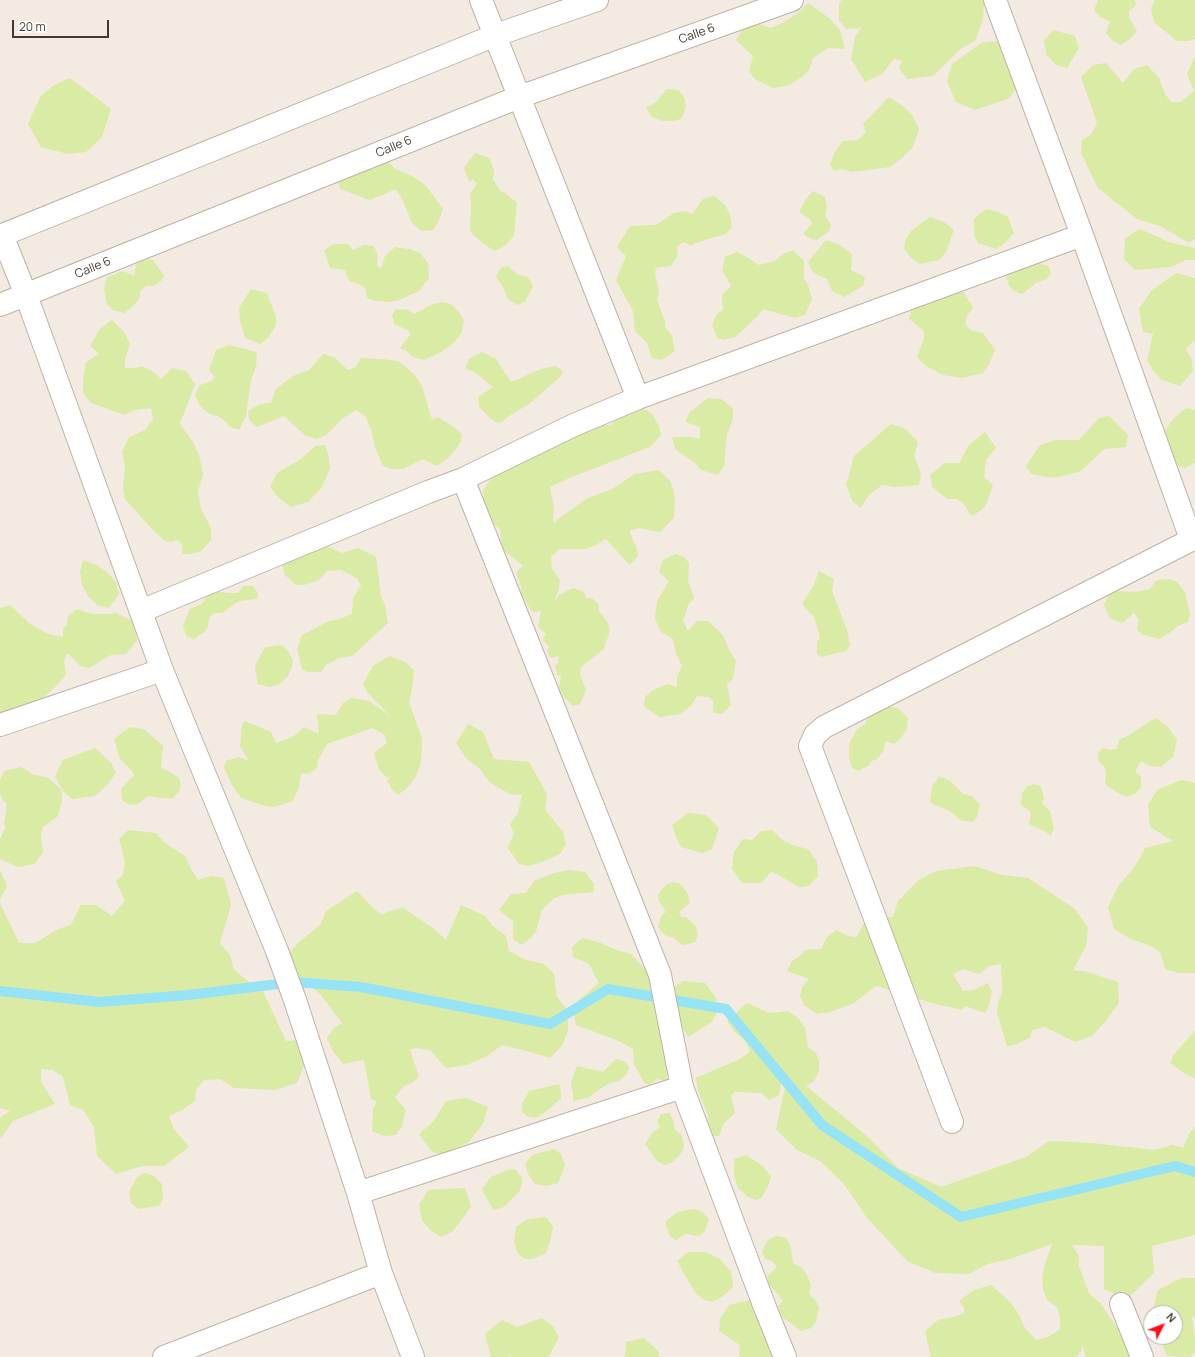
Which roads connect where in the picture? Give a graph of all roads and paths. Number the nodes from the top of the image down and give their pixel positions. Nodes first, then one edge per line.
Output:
1 (481, 0) edge
2 (597, 0) edge
3 (792, 0) edge
4 (995, 0) edge
5 (496, 35) junction
6 (519, 97) junction
7 (1, 235) edge
8 (1082, 235) junction
9 (26, 295) junction
10 (0, 305) edge
11 (638, 398) junction
12 (463, 479) junction
13 (1193, 539) edge
14 (141, 611) junction
15 (162, 670) junction
16 (0, 725) edge
17 (682, 1087) junction
18 (952, 1122) dead end
19 (358, 1193) junction
20 (381, 1273) junction
21 (1121, 1304) dead end
22 (164, 1357) edge
23 (413, 1357) edge
24 (785, 1357) edge
25 (1142, 1357) edge

1 - 5 street
2 - 5 street
3 - 6 street, Calle 6
4 - 8 street
5 - 6 street
5 - 7 street
6 - 9 street, Calle 6
6 - 11 street
7 - 9 street
8 - 11 street
8 - 13 street
9 - 10 street, Calle 6
9 - 14 street
11 - 12 street
12 - 14 street
12 - 17 street
13 - 18 street
14 - 15 street
15 - 16 street
15 - 19 street
17 - 19 street
17 - 24 street
19 - 20 street
20 - 22 street
20 - 23 street
21 - 25 street

